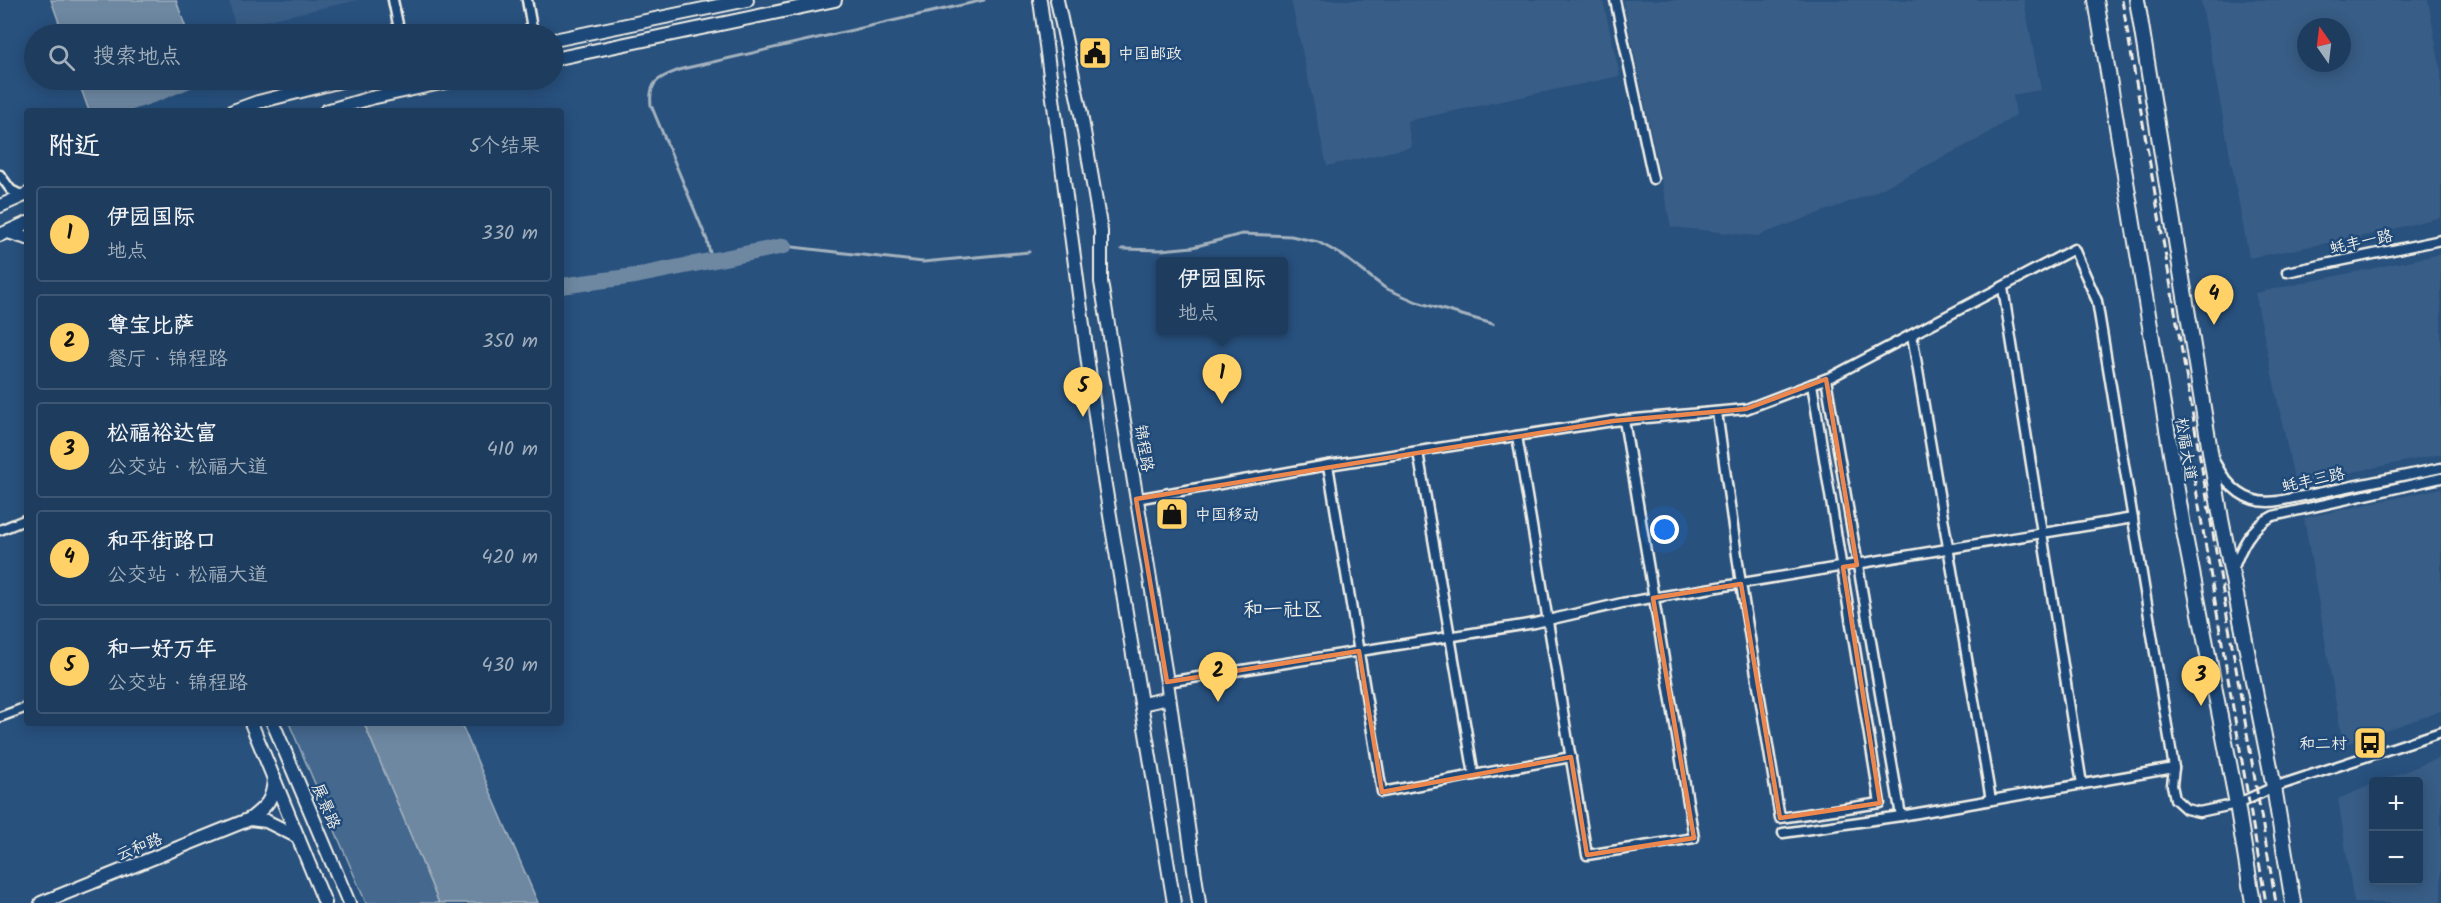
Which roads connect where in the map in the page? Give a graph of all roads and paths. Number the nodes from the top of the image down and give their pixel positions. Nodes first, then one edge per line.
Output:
1 (393, 0) edge
2 (527, 0) edge
3 (747, 0) edge
4 (836, 0) edge
5 (1040, 0) edge
6 (1057, 0) edge
7 (1615, 0) edge
8 (2096, 0) edge
9 (2137, 0) edge
10 (398, 24) edge
11 (531, 24) edge
12 (564, 38) edge
13 (564, 57) edge
14 (305, 90) edge
15 (391, 90) edge
16 (241, 108) edge
17 (335, 108) edge
18 (0, 175) edge
19 (1653, 179) dead end
20 (24, 195) edge
21 (24, 195) edge
22 (0, 206) edge
23 (24, 224) edge
24 (4, 234) edge
25 (24, 237) edge
26 (2441, 240) edge
27 (2287, 272) dead end
28 (2003, 288) junction
29 (1912, 335) junction
30 (1826, 378) junction
31 (1812, 384) junction
32 (1717, 412) junction
33 (1624, 420) junction
34 (1517, 436) junction
35 (1418, 452) junction
36 (2211, 456) junction
37 (1328, 465) junction
38 (2441, 468) edge
39 (2441, 478) edge
40 (1136, 499) junction
41 (2133, 518) junction
42 (24, 520) edge
43 (0, 530) edge
44 (2042, 534) junction
45 (1949, 550) junction
46 (1857, 565) junction
47 (1843, 567) junction
48 (2232, 574) junction
49 (1741, 584) junction
50 (1653, 598) junction
51 (1548, 620) junction
52 (1448, 637) junction
53 (1359, 651) junction
54 (1167, 682) junction
55 (1170, 698) junction
56 (1142, 704) junction
57 (24, 708) edge
58 (0, 717) edge
59 (252, 726) edge
60 (274, 726) edge
61 (2441, 732) edge
62 (1571, 757) junction
63 (2174, 768) junction
64 (1474, 775) junction
65 (274, 778) junction
66 (2082, 784) junction
67 (2274, 787) junction
68 (1991, 800) junction
69 (2237, 804) junction
70 (1901, 816) junction
71 (250, 819) junction
72 (1783, 833) dead end
73 (298, 837) junction
74 (41, 903) edge
75 (325, 903) edge
76 (349, 903) edge
77 (1174, 903) edge
78 (1199, 903) edge
79 (2253, 903) edge
80 (2293, 903) edge

1 - 10 street
2 - 11 street
3 - 12 main road
4 - 13 main road
5 - 56 main road
6 - 40 main road, 锦程路
7 - 19 street
8 - 69 main road, 松福大道
9 - 36 main road, 松福大道
14 - 16 main road
15 - 17 main road
18 - 20 street
21 - 22 main road
23 - 24 main road
24 - 25 main road
26 - 27 street, 蚝丰一路
28 - 29 street
28 - 41 street
28 - 44 street
29 - 30 street
29 - 45 street
30 - 31 street
30 - 46 street
31 - 32 street
31 - 47 street
32 - 33 street
32 - 49 street
33 - 34 street
33 - 50 street
34 - 35 street
34 - 51 street
35 - 37 street
35 - 52 street
36 - 38 street, 蚝丰三路
36 - 48 main road, 松福大道
37 - 40 street
37 - 53 street
39 - 48 street, 蚝丰三路
40 - 54 main road, 锦程路
41 - 44 street
41 - 63 street
42 - 43 street
44 - 45 street
44 - 66 street
45 - 46 street
45 - 68 street
46 - 47 street
46 - 70 street
47 - 49 street
47 - 49 street
48 - 67 main road, 松福大道
49 - 50 street
50 - 51 street
50 - 62 street
51 - 52 street
51 - 62 street
52 - 53 street
52 - 64 street
53 - 54 street
53 - 64 street
54 - 55 main road, 锦程路
55 - 56 main road
55 - 78 main road, 锦程路
56 - 77 main road
57 - 58 street
59 - 65 main road
60 - 76 main road, 展景路
61 - 67 street
62 - 64 street
63 - 66 street
63 - 69 street
65 - 71 main road
65 - 73 main road
66 - 68 street
67 - 69 street
67 - 80 main road, 松福大道
68 - 70 street
69 - 79 main road, 松福大道
70 - 72 street
71 - 73 main road
71 - 74 main road, 云和路
73 - 75 main road

